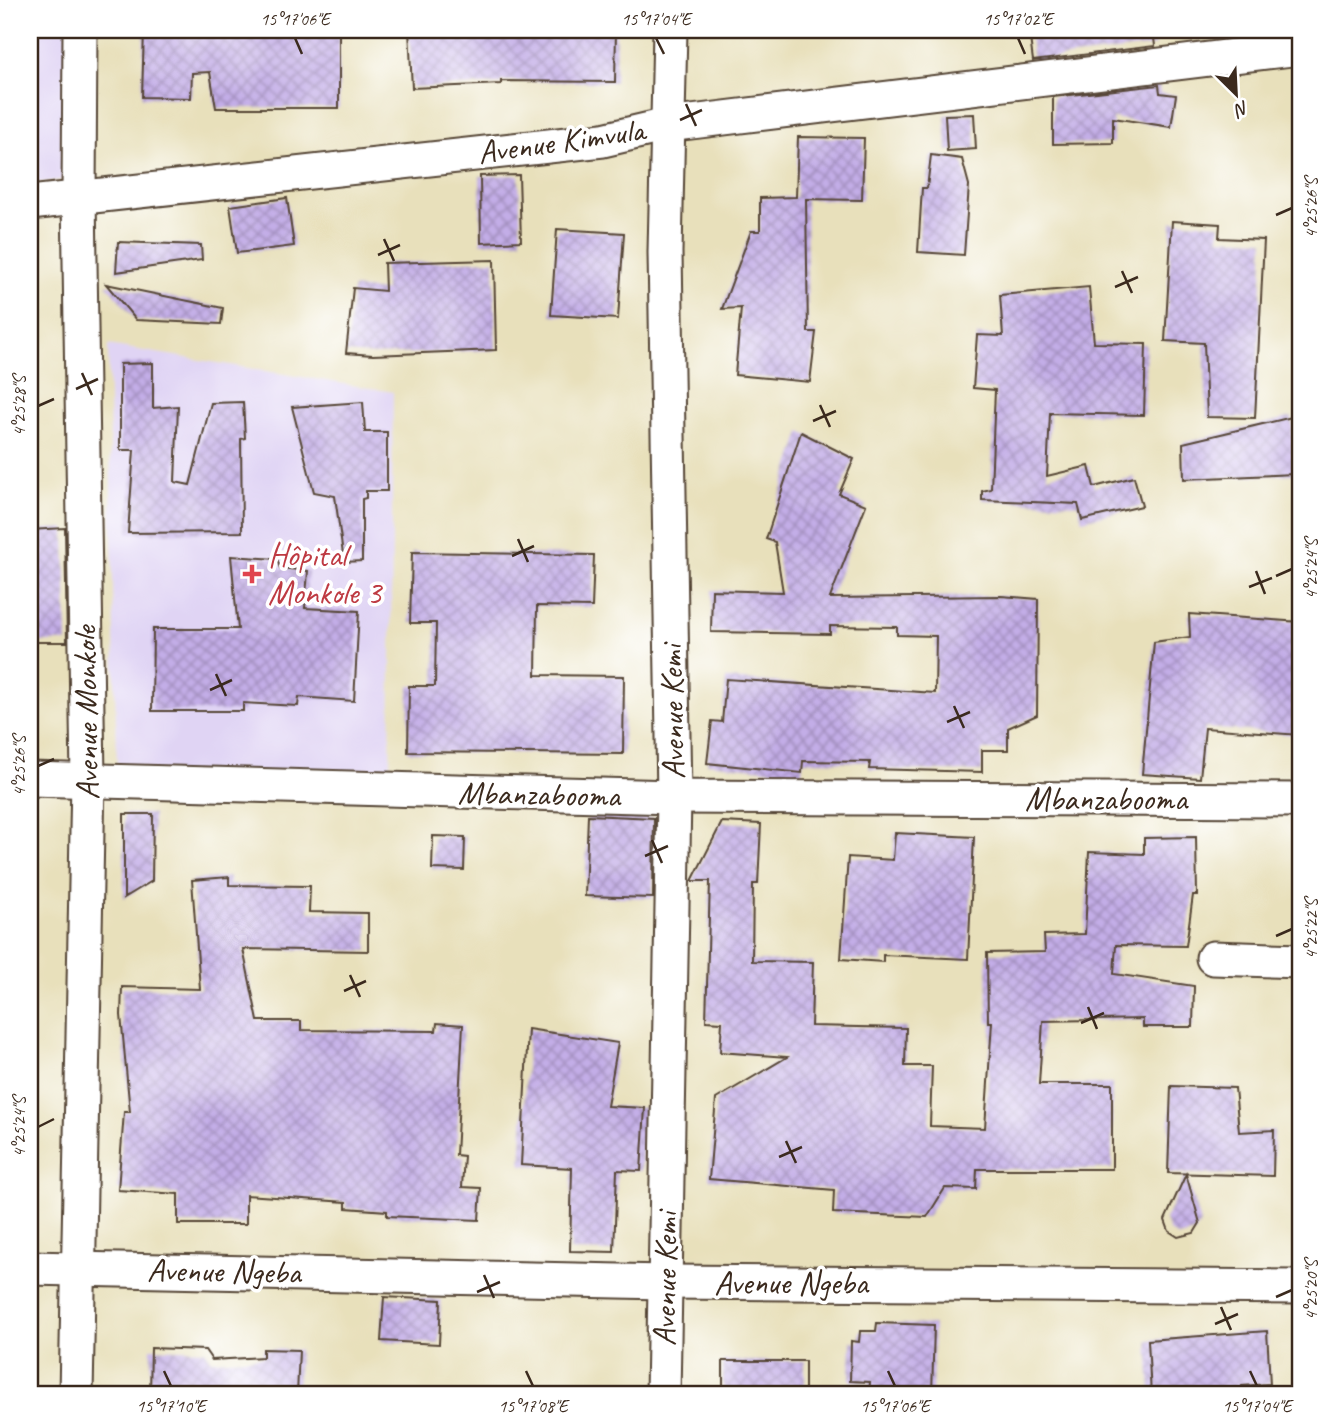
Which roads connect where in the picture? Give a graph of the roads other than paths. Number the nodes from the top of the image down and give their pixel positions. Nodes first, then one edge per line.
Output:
1 (80, 30) edge
2 (670, 30) edge
3 (1300, 48) edge
4 (667, 125) junction
5 (79, 197) junction
6 (30, 203) edge
7 (30, 779) edge
8 (88, 779) junction
9 (674, 797) junction
10 (1300, 800) edge
11 (1213, 958) dead end
12 (1300, 961) edge
13 (30, 1268) edge
14 (79, 1268) junction
15 (664, 1282) junction
16 (1300, 1287) edge
17 (76, 1395) edge
18 (663, 1395) edge

1 - 5 street, Avenue Monkole
2 - 4 street, Avenue Kemi
3 - 4 street, Avenue Kimvula
4 - 5 street, Avenue Kimvula
4 - 9 street, Avenue Kemi
5 - 6 street, Avenue Kimvula
5 - 8 street, Avenue Monkole
7 - 8 street, Mbanzabooma
8 - 9 street, Mbanzabooma
8 - 14 street, Avenue Monkole
9 - 10 street, Mbanzabooma
9 - 15 street, Avenue Kemi
11 - 12 street
13 - 14 street, Avenue Ngeba
14 - 15 street, Avenue Ngeba
14 - 17 street, Avenue Monkole
15 - 16 street, Avenue Ngeba
15 - 18 street, Avenue Kemi

